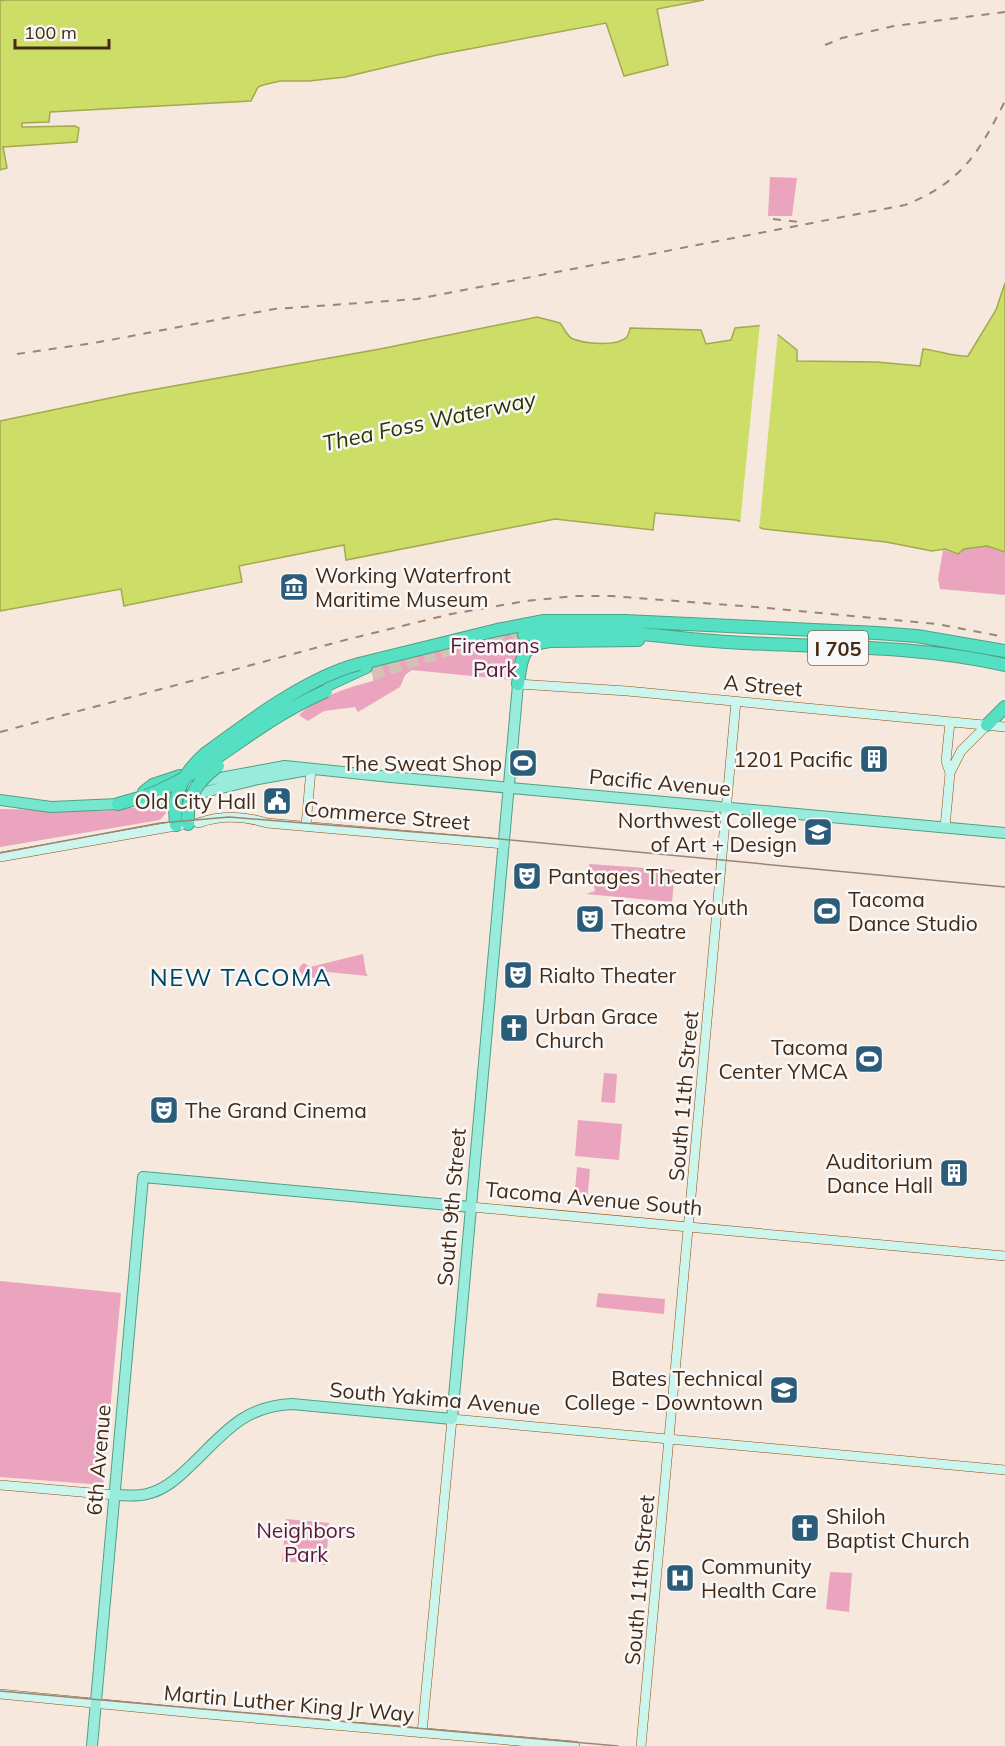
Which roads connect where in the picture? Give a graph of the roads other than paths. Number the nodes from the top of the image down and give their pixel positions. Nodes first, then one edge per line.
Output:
1 (524, 635) tunnel mouth
2 (714, 641) junction
3 (1005, 651) edge
4 (392, 656) junction
5 (1005, 665) edge
6 (372, 674) tunnel mouth
7 (518, 684) junction
8 (326, 691) junction
9 (736, 701) junction
10 (1005, 707) edge
11 (950, 722) junction
12 (987, 725) junction
13 (1005, 727) edge
14 (311, 770) junction
15 (950, 773) junction
16 (509, 788) junction
17 (145, 794) junction
18 (0, 801) edge
19 (30, 803) junction
20 (118, 804) junction
21 (726, 807) junction
22 (267, 823) junction
23 (187, 824) junction
24 (306, 826) junction
25 (945, 827) junction
26 (1005, 833) edge
27 (504, 844) junction
28 (0, 856) edge
29 (142, 1177) joint
30 (471, 1207) junction
31 (689, 1227) junction
32 (1005, 1256) edge
33 (452, 1419) junction
34 (670, 1439) junction
35 (1005, 1470) edge
36 (0, 1485) edge
37 (115, 1495) junction
38 (0, 1694) edge
39 (96, 1702) junction
40 (422, 1733) junction
41 (92, 1746) edge
42 (575, 1746) edge
43 (641, 1746) edge

1 - 2 highway, I 705
2 - 5 highway, I 705
2 - 7 highway
3 - 4 highway, I 705
4 - 17 highway
4 - 23 highway, bridge
6 - 8 highway
7 - 9 main road, A Street
7 - 16 main road, South 9th Street
8 - 17 highway, bridge
8 - 23 highway, bridge
9 - 11 main road, A Street
9 - 21 main road, South 11th Street
10 - 12 highway
11 - 12 main road, A Street
11 - 15 main road
12 - 13 main road, A Street
12 - 15 main road
14 - 16 main road, Pacific Avenue
14 - 17 main road, Pacific Avenue
14 - 20 main road, Pacific Avenue
14 - 24 main road
15 - 25 main road
16 - 21 main road, Pacific Avenue
16 - 27 main road, South 9th Street
17 - 19 highway
17 - 20 highway
18 - 19 highway
19 - 20 highway
21 - 25 main road, Pacific Avenue
21 - 31 main road, South 11th Street
22 - 23 main road, Commerce Street
22 - 23 main road, Commerce Street
22 - 24 main road, Commerce Street
23 - 28 main road
24 - 27 main road, Commerce Street
25 - 26 main road, Pacific Avenue
27 - 30 main road, South 9th Street
29 - 30 main road, Tacoma Avenue South
29 - 37 main road, 6th Avenue
30 - 31 main road, Tacoma Avenue South
30 - 33 main road, South 9th Street
31 - 32 main road, Tacoma Avenue South
31 - 34 main road, South 11th Street
33 - 34 main road, South Yakima Avenue
33 - 37 main road, South Yakima Avenue
33 - 40 main road, South 9th Street
34 - 35 main road, South Yakima Avenue
34 - 43 main road, South 11th Street
36 - 37 main road
37 - 39 main road, 6th Avenue
38 - 39 main road, Martin Luther King Jr Way
39 - 40 main road, Martin Luther King Jr Way
39 - 41 main road, 6th Avenue
40 - 42 main road, Martin Luther King Jr Way

